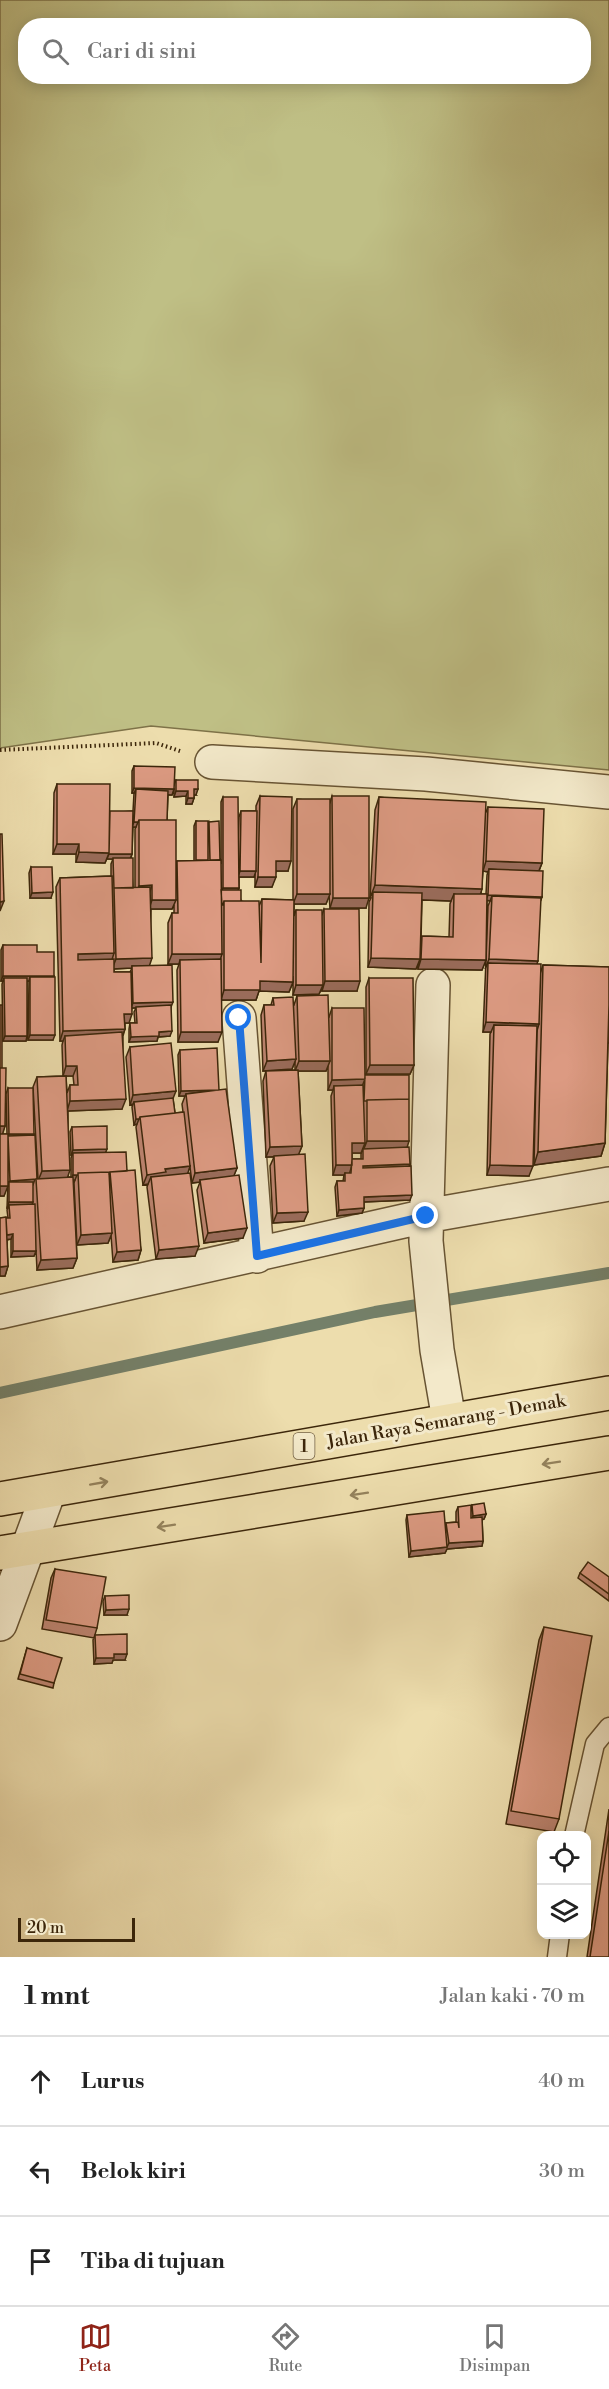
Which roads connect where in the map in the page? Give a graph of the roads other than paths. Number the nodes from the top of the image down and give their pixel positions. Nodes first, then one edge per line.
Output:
1 (212, 762) road end
2 (609, 792) edge
3 (433, 986) dead end
4 (239, 1018) dead end
5 (609, 1184) edge
6 (426, 1228) junction
7 (257, 1256) junction
8 (0, 1312) edge
9 (609, 1393) edge
10 (449, 1420) junction
11 (609, 1453) edge
12 (49, 1491) junction
13 (0, 1499) edge
14 (15, 1550) edge
15 (0, 1624) edge
16 (609, 1727) edge
17 (575, 1831) edge
18 (559, 1939) edge
19 (557, 1957) edge

1 - 2 street
3 - 6 street
4 - 7 street
5 - 6 street
6 - 7 street
6 - 10 street
7 - 8 street
9 - 10 highway, Jalan Raya Semarang - Demak / 1
12 -> 10 highway, Jalan Raya Semarang - Demak / 1
11 -> 14 highway
12 - 13 highway, Jalan Raya Semarang - Demak / 1
12 - 14 street
14 - 15 street
16 - 17 lane
18 - 19 lane

